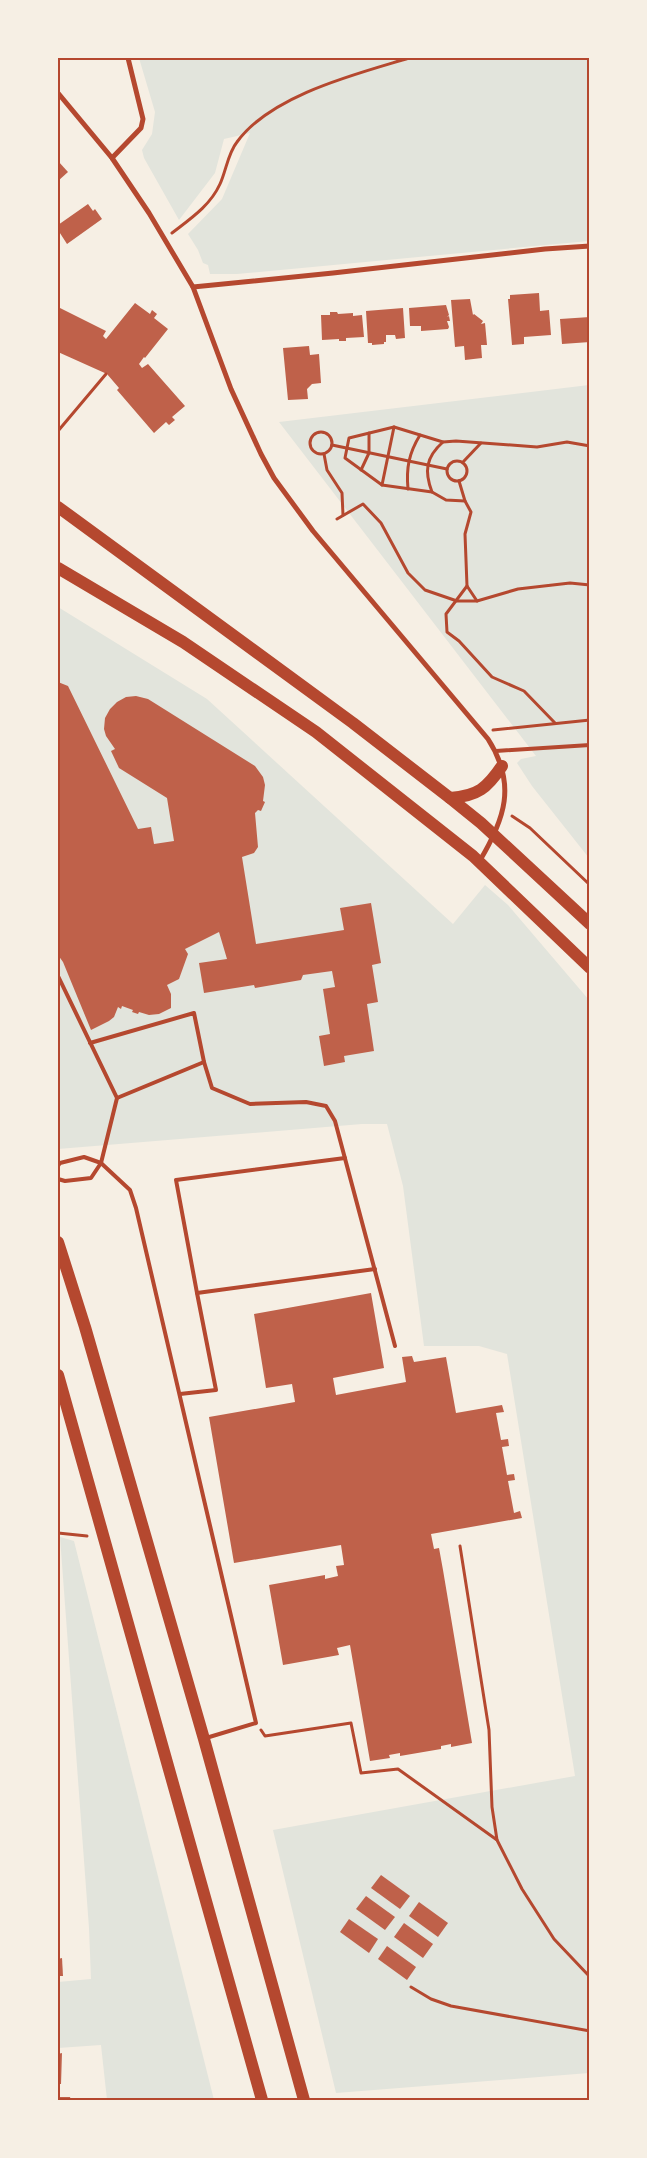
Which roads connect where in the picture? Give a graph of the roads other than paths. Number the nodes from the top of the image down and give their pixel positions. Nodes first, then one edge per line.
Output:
1 (128, 58) edge
2 (58, 93) edge
3 (112, 158) junction
4 (590, 246) edge
5 (193, 287) junction
6 (58, 507) edge
7 (58, 568) edge
8 (590, 745) edge
9 (496, 751) junction
10 (502, 766) junction
11 (450, 798) junction
12 (495, 836) junction
13 (479, 862) junction
14 (590, 924) edge
15 (590, 968) edge
16 (58, 976) edge
17 (90, 1043) junction
18 (204, 1062) junction
19 (117, 1098) junction
20 (345, 1158) junction
21 (100, 1163) junction
22 (58, 1166) edge
23 (58, 1179) edge
24 (58, 1242) edge
25 (375, 1270) junction
26 (197, 1293) junction
27 (395, 1346) dead end
28 (58, 1375) edge
29 (180, 1394) junction
30 (204, 1739) junction
31 (262, 2100) edge
32 (304, 2100) edge

1 - 3 street
2 - 3 street
3 - 5 street
4 - 5 street
5 - 9 street
6 - 11 main road
7 - 13 main road
8 - 9 lane
9 - 10 street
10 - 11 main road
10 - 12 street
11 - 12 main road
12 - 13 street
12 - 14 main road
13 - 15 main road
16 - 17 lane
17 - 18 lane
17 - 19 lane
18 - 19 lane
18 - 20 lane
19 - 21 lane
20 - 25 lane
20 - 26 lane
21 - 22 lane
21 - 23 lane
21 - 29 lane
24 - 30 main road
25 - 26 lane
25 - 27 lane
26 - 29 lane
28 - 31 main road
29 - 30 lane
30 - 32 main road

